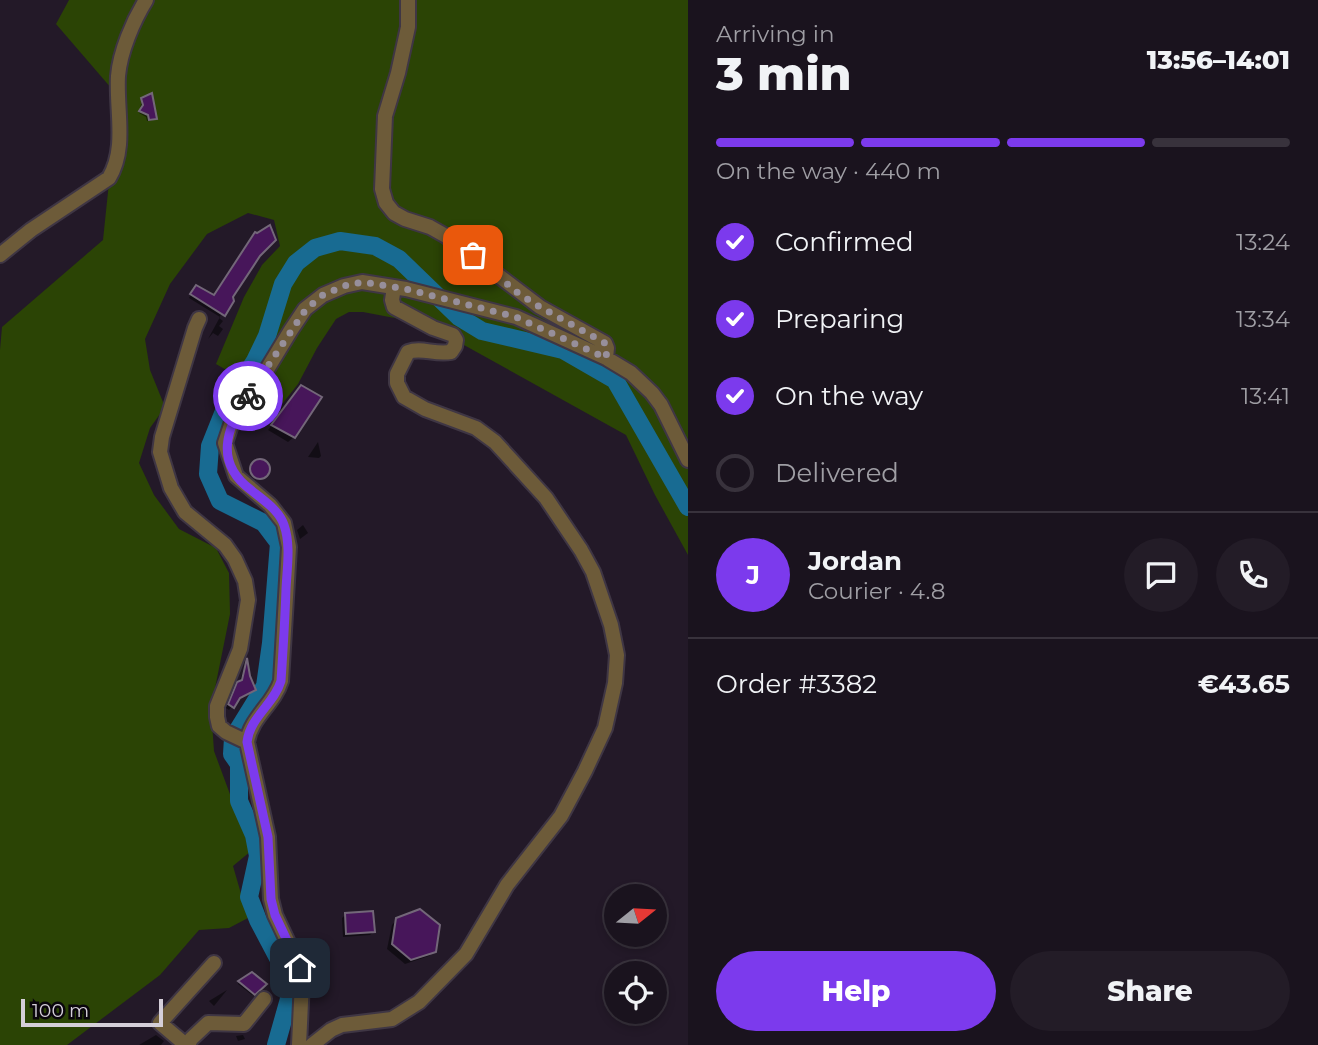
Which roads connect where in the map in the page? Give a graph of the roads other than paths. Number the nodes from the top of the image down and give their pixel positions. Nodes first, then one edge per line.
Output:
1 (146, 0) edge
2 (408, 0) edge
3 (0, 255) edge
4 (400, 288) junction
5 (200, 319) dead end
6 (606, 358) junction
7 (688, 460) edge
8 (244, 741) junction
9 (214, 963) dead end
10 (264, 999) dead end
11 (187, 1045) edge
12 (299, 1045) edge
13 (312, 1045) edge

1 - 3 street
2 - 6 street
4 - 6 street
4 - 8 street
4 - 13 street
5 - 8 street
6 - 7 street
8 - 12 street
9 - 11 street
10 - 11 street

